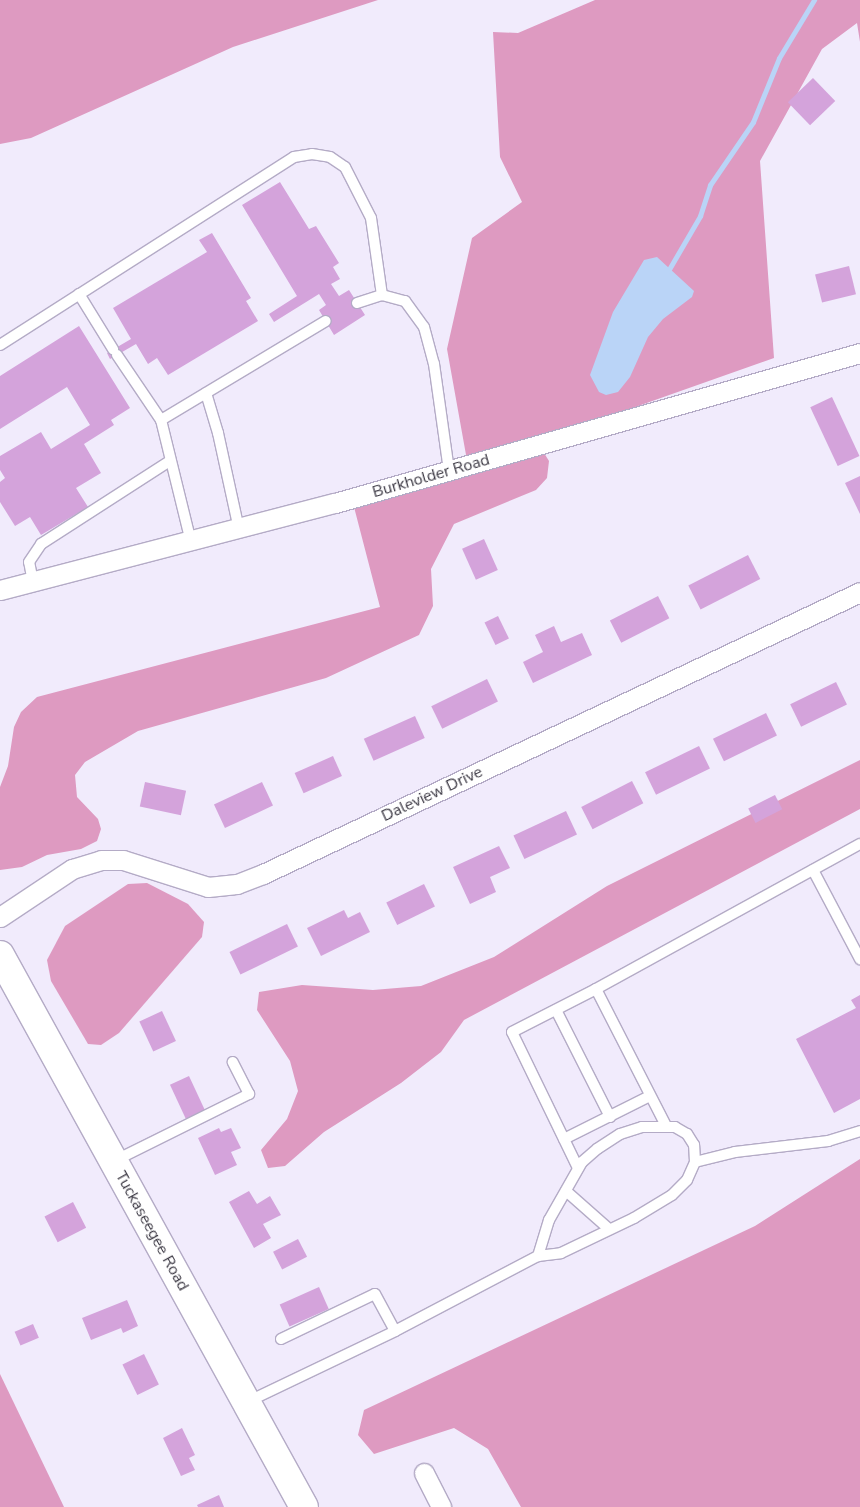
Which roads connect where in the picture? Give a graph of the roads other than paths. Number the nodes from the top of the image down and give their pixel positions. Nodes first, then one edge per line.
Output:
1 (79, 294) junction
2 (382, 295) junction
3 (357, 303) dead end
4 (326, 322) dead end
5 (0, 345) edge
6 (860, 353) edge
7 (206, 393) junction
8 (161, 420) junction
9 (170, 461) junction
10 (449, 471) junction
11 (239, 529) junction
12 (191, 542) junction
13 (33, 582) junction
14 (0, 590) edge
15 (860, 592) edge
16 (860, 844) edge
17 (813, 870) junction
18 (0, 917) edge
19 (0, 955) edge
20 (860, 958) edge
21 (596, 990) junction
22 (556, 1010) junction
23 (233, 1062) dead end
24 (650, 1096) junction
25 (610, 1117) junction
26 (666, 1126) junction
27 (860, 1131) edge
28 (564, 1139) junction
29 (114, 1161) junction
30 (695, 1162) junction
31 (578, 1168) junction
32 (566, 1191) junction
33 (609, 1230) junction
34 (538, 1256) junction
35 (395, 1332) junction
36 (281, 1339) dead end
37 (246, 1402) junction
38 (424, 1473) dead end
39 (304, 1507) edge
40 (441, 1507) edge

1 - 2 lane
1 - 5 lane
1 - 8 lane
2 - 3 lane
2 - 10 lane
4 - 7 lane
6 - 10 street, Burkholder Road
7 - 8 lane
7 - 11 lane
8 - 9 lane
9 - 12 lane
9 - 13 lane
10 - 11 street, Burkholder Road
11 - 12 street, Burkholder Road
12 - 13 street, Burkholder Road
13 - 14 street, Burkholder Road
15 - 18 street, Daleview Drive
16 - 17 lane
17 - 20 lane
17 - 21 lane
19 - 29 street, Tuckaseegee Road
21 - 22 lane
21 - 24 lane
22 - 25 lane
22 - 28 lane
23 - 29 lane
24 - 25 lane
24 - 26 lane
25 - 28 lane
26 - 30 lane
26 - 31 lane
27 - 30 lane
28 - 31 lane
29 - 37 street, Tuckaseegee Road
30 - 33 lane
31 - 32 lane
32 - 33 lane
32 - 34 lane
33 - 34 lane
34 - 35 lane
35 - 36 lane
35 - 37 lane
37 - 39 street, Tuckaseegee Road
38 - 40 street

